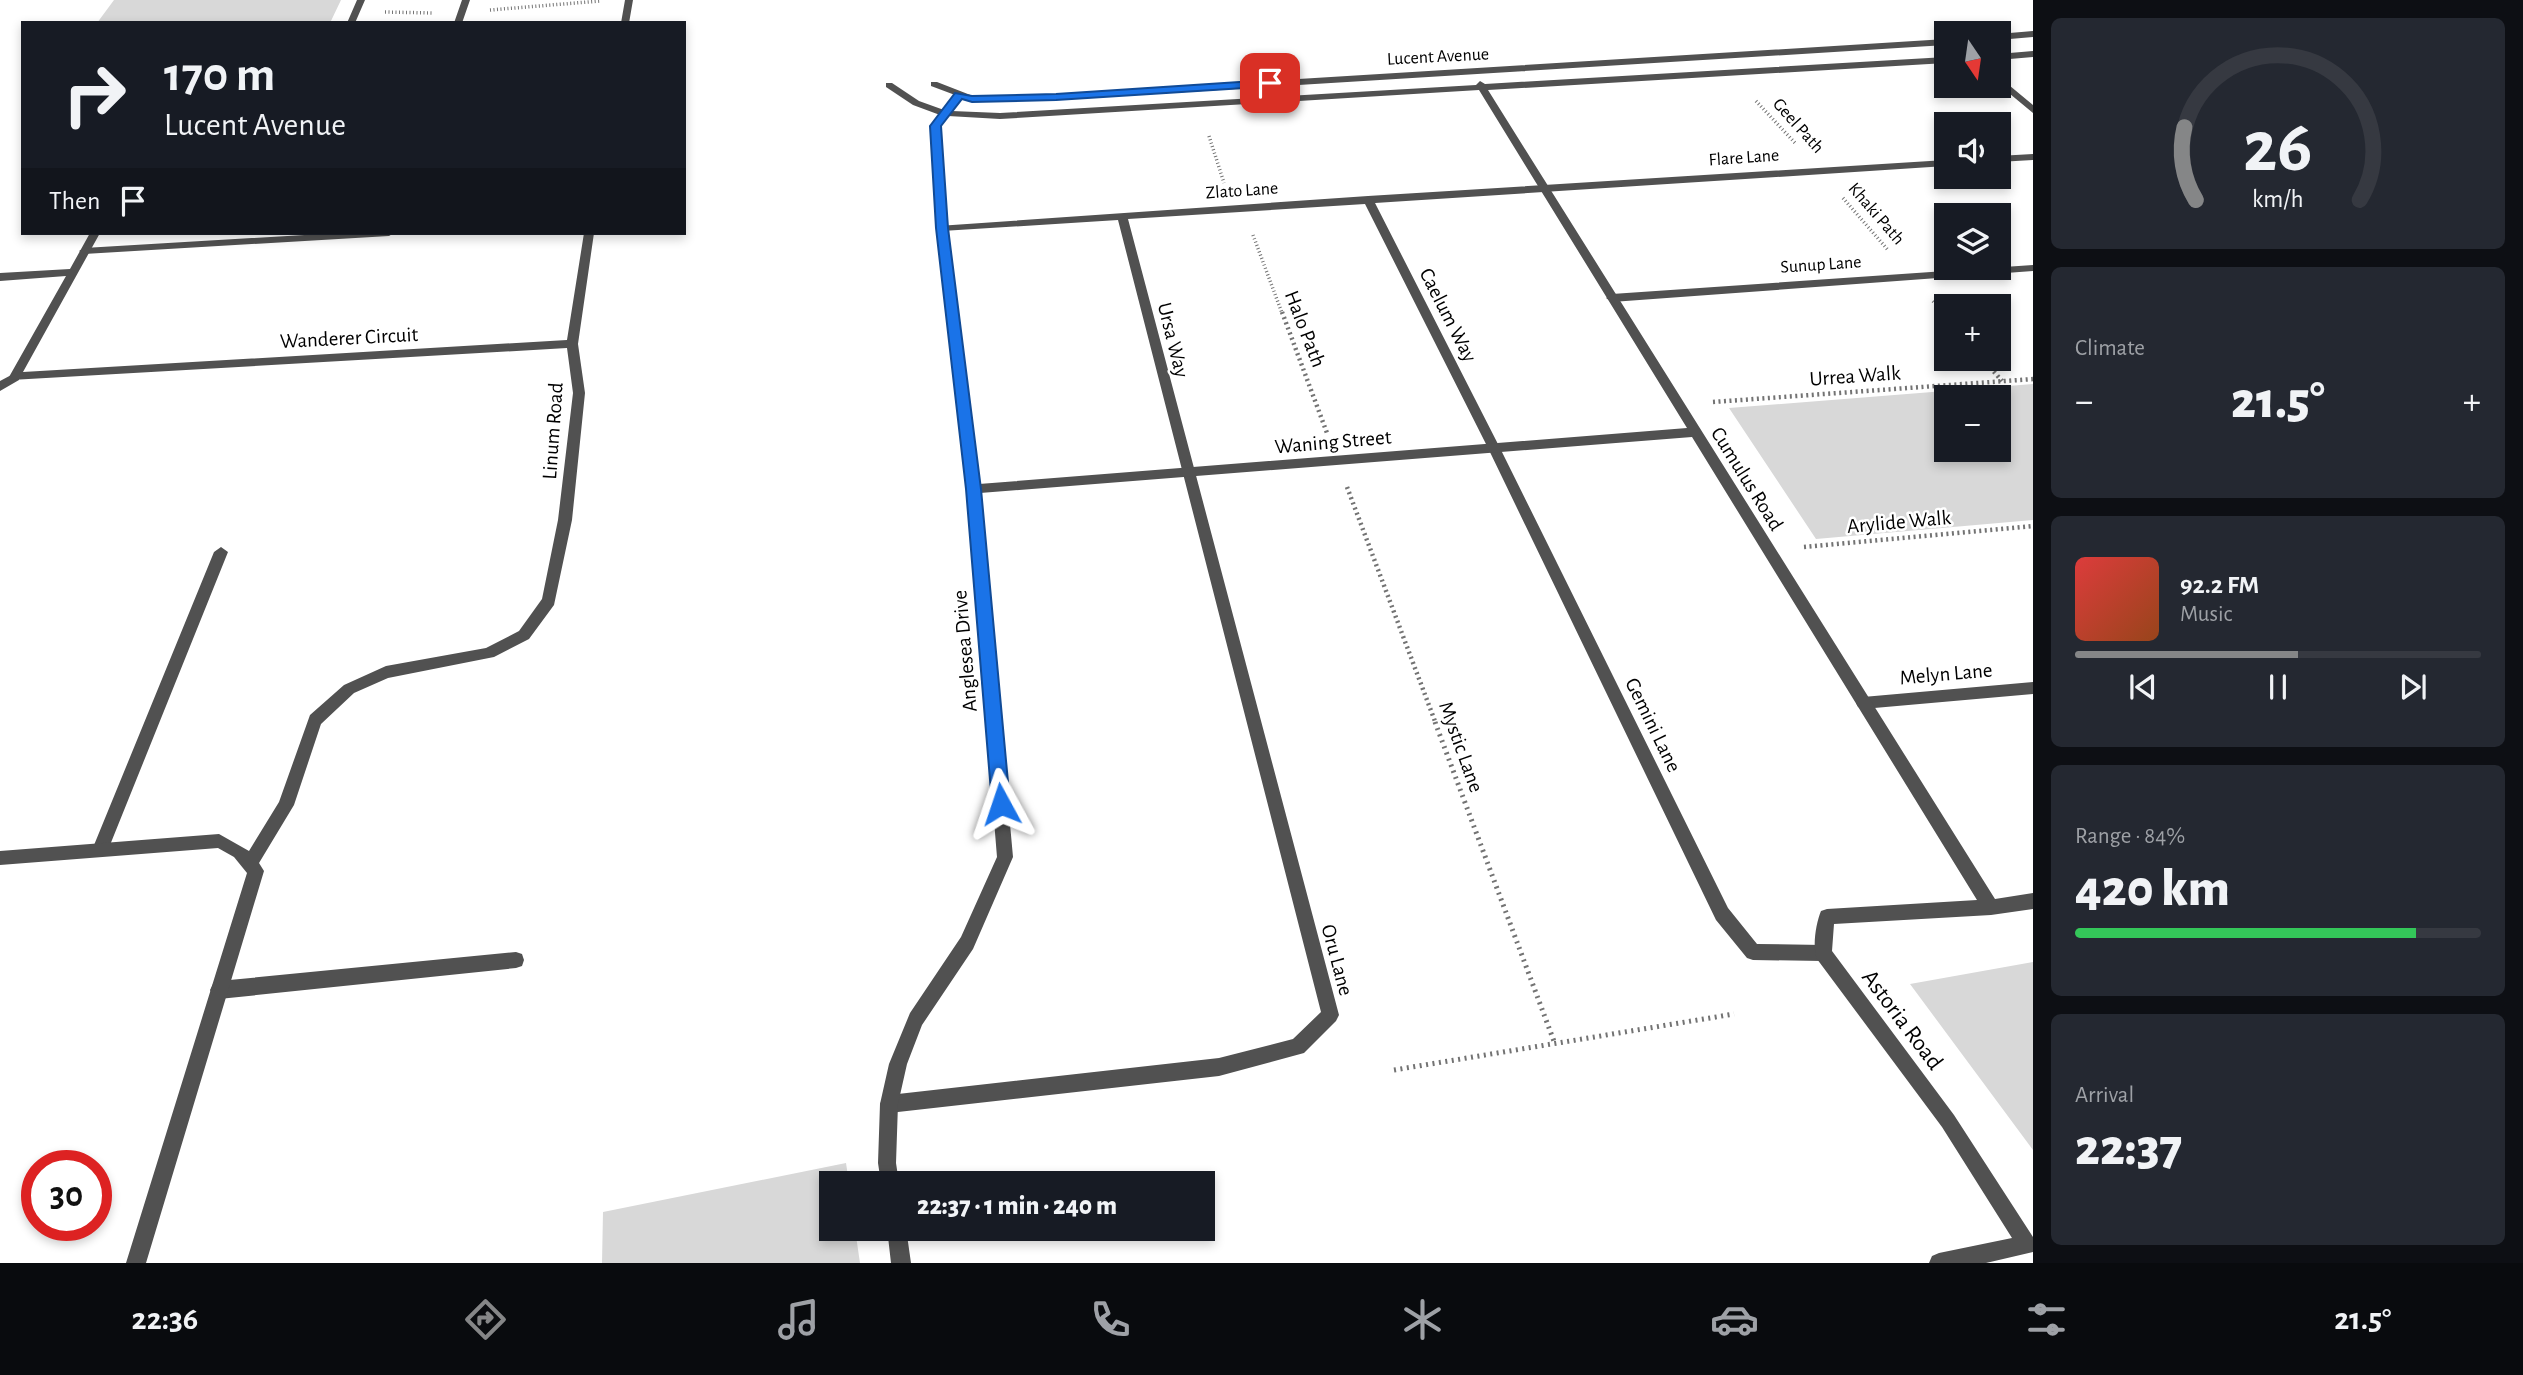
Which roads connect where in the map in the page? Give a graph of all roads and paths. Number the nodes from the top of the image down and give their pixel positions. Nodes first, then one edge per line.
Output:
1 (361, 0) edge
2 (466, 0) edge
3 (629, 0) edge
4 (352, 21) edge
5 (459, 21) edge
6 (625, 21) edge
7 (2033, 34) edge
8 (2011, 36) edge
9 (1934, 43) edge
10 (2033, 54) edge
11 (2011, 56) edge
12 (1934, 61) edge
13 (1472, 71) junction
14 (934, 84) dead end
15 (889, 85) dead end
16 (1483, 89) junction
17 (2011, 91) edge
18 (959, 96) junction
19 (1756, 101) dead end
20 (2033, 110) edge
21 (944, 115) junction
22 (1209, 136) dead end
23 (2033, 157) edge
24 (2011, 158) edge
25 (1934, 164) edge
26 (1820, 171) junction
27 (1544, 188) junction
28 (1368, 199) junction
29 (1243, 209) junction
30 (1122, 217) junction
31 (942, 228) junction
32 (94, 235) edge
33 (355, 235) edge
34 (589, 235) edge
35 (85, 251) junction
36 (2033, 268) edge
37 (73, 272) junction
38 (1911, 276) junction
39 (0, 277) edge
40 (1612, 298) junction
41 (572, 344) junction
42 (1993, 371) edge
43 (15, 377) junction
44 (2033, 379) edge
45 (2002, 381) junction
46 (0, 387) edge
47 (1678, 405) junction
48 (1695, 432) junction
49 (1494, 448) junction
50 (1337, 461) junction
51 (1187, 472) junction
52 (974, 489) junction
53 (2033, 526) edge
54 (1769, 550) junction
55 (220, 552) dead end
56 (2033, 688) edge
57 (1863, 703) junction
58 (100, 850) junction
59 (0, 858) edge
60 (250, 863) junction
61 (2033, 901) edge
62 (1991, 906) junction
63 (1823, 954) junction
64 (516, 960) dead end
65 (219, 990) junction
66 (1734, 1013) dead end
67 (1555, 1044) junction
68 (1394, 1070) dead end
69 (889, 1104) junction
70 (888, 1171) edge
71 (898, 1241) edge
72 (136, 1263) edge
73 (901, 1263) edge
74 (1939, 1263) edge

1 - 4 street
2 - 5 street
3 - 6 street
7 - 8 street
9 - 13 street, Lucent Avenue
10 - 11 street
12 - 16 street, Lucent Avenue
13 - 16 street, Cumulus Road
13 - 18 street, Lucent Avenue
14 - 18 street, Lucent Avenue
15 - 21 street
16 - 21 street, Lucent Avenue
16 - 27 street, Cumulus Road
17 - 20 street
18 - 21 street, Anglesea Drive
19 - 26 path, Geel Path
21 - 31 street, Anglesea Drive
22 - 29 path, Halo Path
23 - 24 street
25 - 26 street, Flare Lane
26 - 27 street, Flare Lane
26 - 38 path, Khaki Path
27 - 28 street, Zlato Lane
27 - 40 street, Cumulus Road
28 - 29 street, Zlato Lane
28 - 49 street, Caelum Way
29 - 30 street, Zlato Lane
29 - 50 path, Halo Path
30 - 31 street, Zlato Lane
30 - 51 street, Ursa Way
31 - 52 street, Anglesea Drive
32 - 35 street
33 - 35 street
34 - 41 street
35 - 37 street
36 - 38 street, Sunup Lane
37 - 39 street
37 - 43 street
38 - 40 street, Sunup Lane
40 - 47 street, Cumulus Road
41 - 43 street, Wanderer Circuit
41 - 60 street, Linum Road
42 - 45 path
43 - 46 street
44 - 45 path, Urrea Walk
45 - 47 path, Urrea Walk
47 - 48 street, Cumulus Road
48 - 49 street, Waning Street
48 - 54 street, Cumulus Road
49 - 50 street, Waning Street
49 - 63 street, Gemini Lane
50 - 51 street, Waning Street
50 - 67 path, Mystic Lane
51 - 52 street, Waning Street
51 - 69 street, Oru Lane
52 - 69 street, Anglesea Drive
53 - 54 path, Arylide Walk
54 - 57 street, Cumulus Road
55 - 58 street
56 - 57 street, Melyn Lane
57 - 62 street, Cumulus Road
58 - 59 street
58 - 60 street
60 - 65 street
61 - 62 street
62 - 63 street
63 - 74 street, Astoria Road
64 - 65 street
65 - 72 street
66 - 67 path
67 - 68 path
69 - 70 street, Anglesea Drive
71 - 73 street

